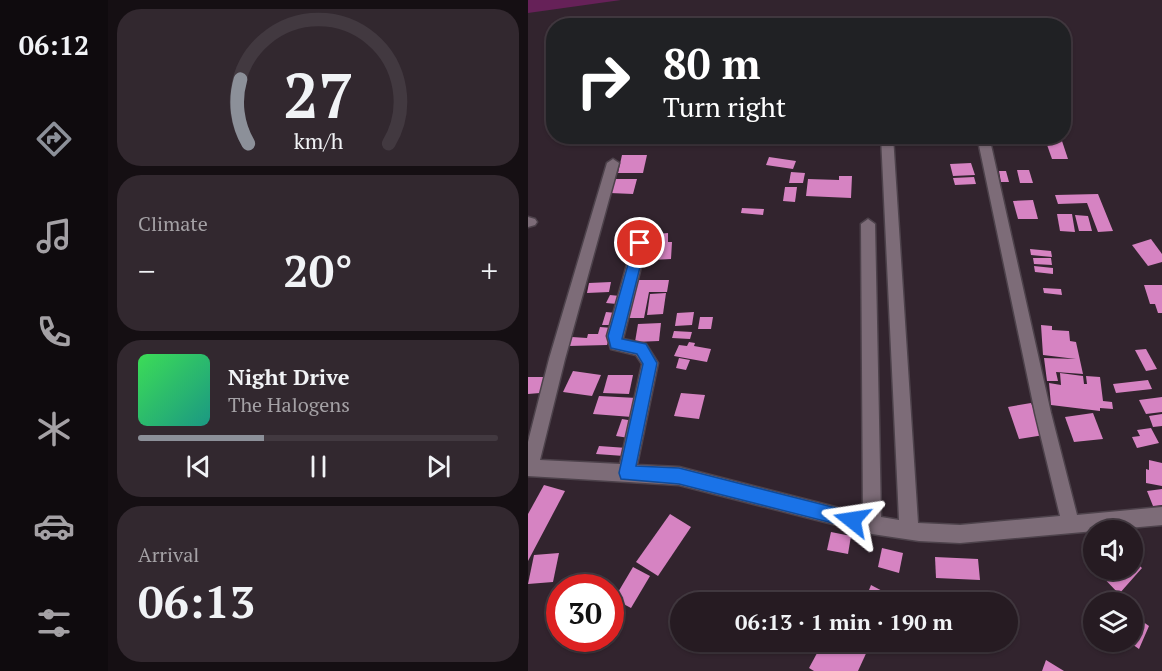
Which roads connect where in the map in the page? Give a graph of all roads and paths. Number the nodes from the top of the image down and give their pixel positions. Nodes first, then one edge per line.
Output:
1 (887, 144) edge
2 (985, 144) edge
3 (613, 163) dead end
4 (868, 224) dead end
5 (640, 243) dead end
6 (529, 468) edge
7 (627, 473) junction
8 (1162, 516) edge
9 (872, 525) junction
10 (1071, 525) junction
11 (909, 530) junction

1 - 11 street
2 - 10 street
3 - 6 street
4 - 9 street
5 - 7 street
6 - 7 street
7 - 9 street
8 - 10 street
9 - 11 street
10 - 11 street

